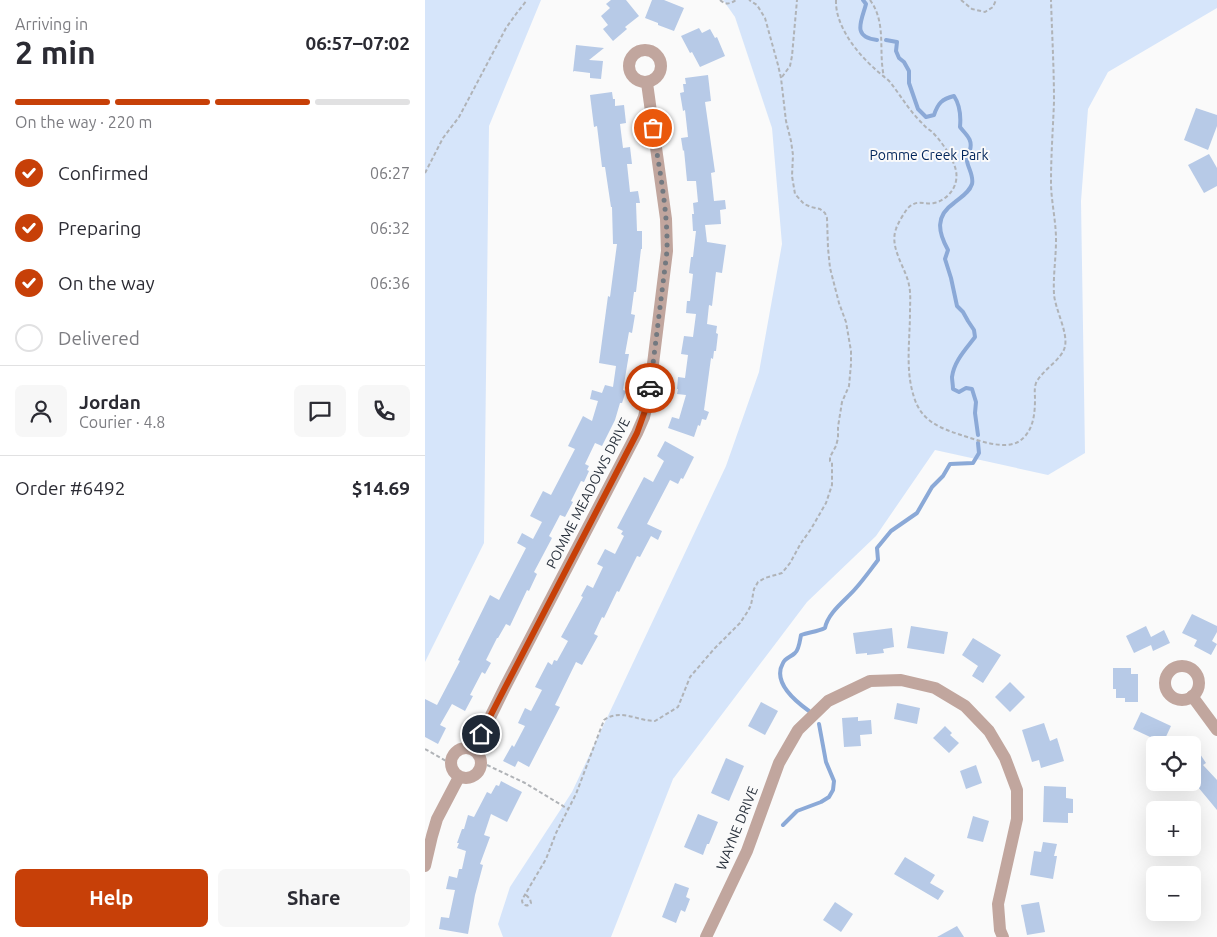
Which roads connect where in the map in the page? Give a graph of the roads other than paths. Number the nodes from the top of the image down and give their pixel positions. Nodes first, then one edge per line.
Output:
1 (647, 82) dead end
2 (1192, 696) dead end
3 (1217, 730) edge
4 (474, 750) junction
5 (459, 777) junction
6 (425, 866) edge
7 (706, 937) edge
8 (1003, 937) edge

1 - 4 street, POMME MEADOWS DRIVE
2 - 3 street
4 - 5 street
4 - 5 street
5 - 6 street
7 - 8 street, WAYNE DRIVE

